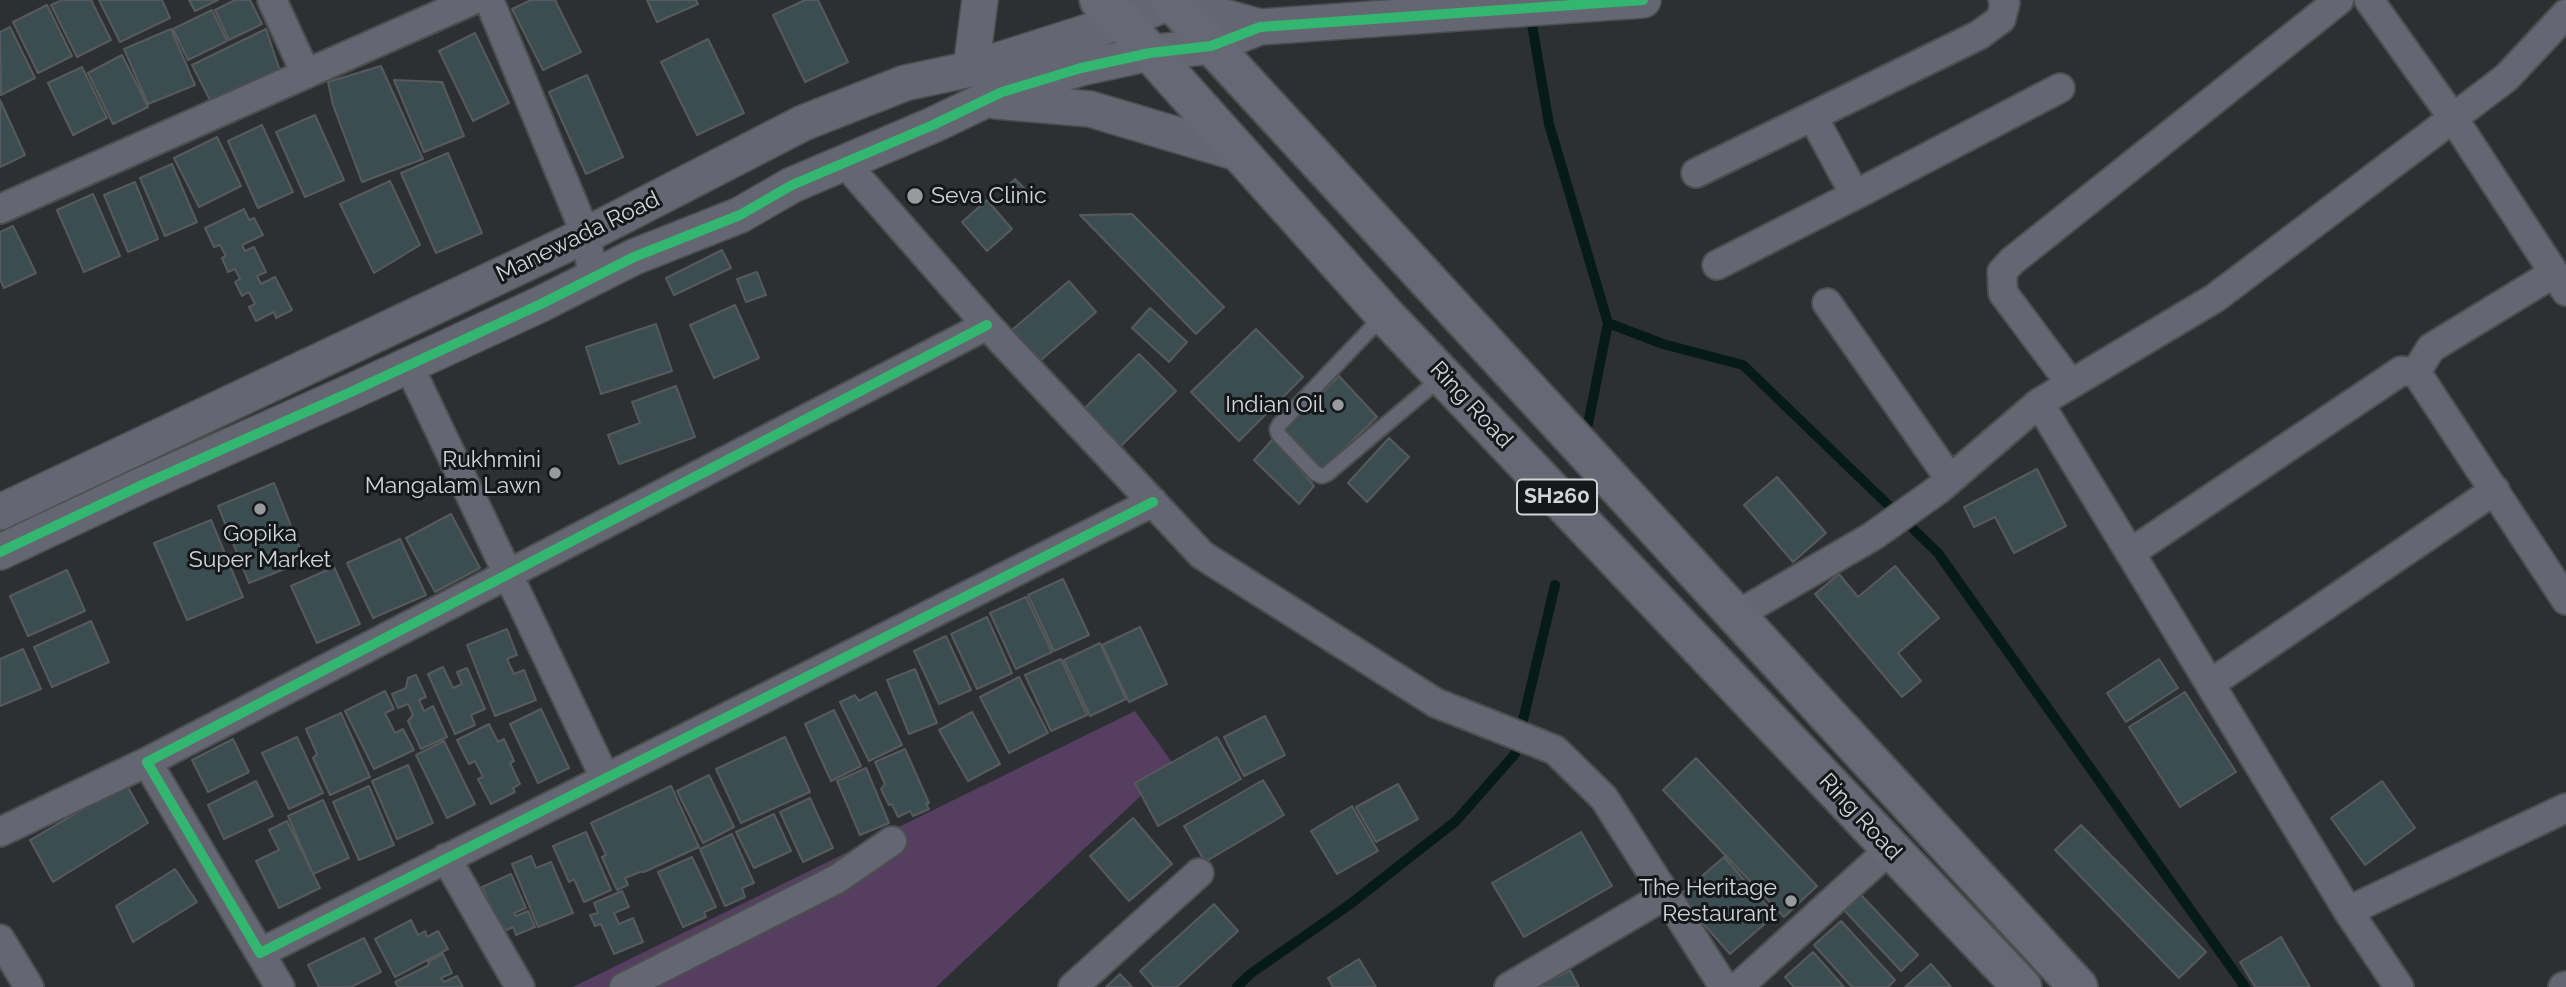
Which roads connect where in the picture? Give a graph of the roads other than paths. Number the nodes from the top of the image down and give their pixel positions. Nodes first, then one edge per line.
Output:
1 (272, 0) edge
2 (473, 0) edge
3 (489, 0) edge
4 (981, 0) edge
5 (1643, 0) edge
6 (2003, 0) edge
7 (2339, 0) edge
8 (2369, 0) edge
9 (1170, 1) edge
10 (1107, 6) edge
11 (1431, 8) edge
12 (2566, 14) edge
13 (1260, 27) junction
14 (1211, 46) junction
15 (1150, 53) junction
16 (971, 69) junction
17 (306, 74) junction
18 (2060, 88) dead end
19 (984, 100) junction
20 (1813, 117) junction
21 (2453, 118) junction
22 (1241, 154) junction
23 (845, 163) junction
24 (1696, 173) dead end
25 (1855, 195) junction
26 (0, 209) edge
27 (586, 235) junction
28 (1717, 265) dead end
29 (593, 278) junction
30 (2560, 282) edge
31 (1827, 303) dead end
32 (1385, 315) junction
33 (987, 326) junction
34 (408, 364) junction
35 (2416, 372) junction
36 (1443, 376) junction
37 (2071, 384) junction
38 (2039, 403) junction
39 (1945, 484) junction
40 (2495, 490) junction
41 (1153, 502) junction
42 (0, 512) edge
43 (0, 552) edge
44 (2130, 553) junction
45 (507, 575) junction
46 (2566, 600) edge
47 (1735, 616) junction
48 (2210, 684) junction
49 (148, 762) junction
50 (605, 778) junction
51 (2566, 808) edge
52 (0, 832) edge
53 (892, 841) dead end
54 (1890, 849) junction
55 (446, 858) junction
56 (1199, 873) dead end
57 (1666, 895) junction
58 (2348, 911) junction
59 (0, 939) edge
60 (260, 953) junction
61 (29, 987) edge
62 (280, 987) edge
63 (520, 987) edge
64 (624, 987) edge
65 (1073, 987) edge
66 (1509, 987) edge
67 (1724, 987) edge
68 (1738, 987) edge
69 (2022, 987) edge
70 (2078, 987) edge
71 (2399, 987) edge

1 - 17 street
2 - 17 street
3 - 27 street
4 - 16 street
5 - 11 street
6 - 20 street
7 - 37 street
8 - 21 street
9 - 10 street, Manewada Road
9 - 13 street
9 - 14 highway, Ring Road / SH260
10 - 15 highway, Ring Road / SH260
10 - 16 street, Manewada Road
11 - 13 street
12 - 21 street
13 - 14 street
14 - 15 street
14 - 47 highway, Ring Road / SH260
15 - 19 street
15 - 22 highway, Ring Road / SH260
16 - 27 street, Manewada Road
17 - 26 street
18 - 25 street
19 - 22 street
19 - 23 street
20 - 24 street
20 - 25 street
21 - 30 street
21 - 37 street
22 - 32 highway, Ring Road / SH260
23 - 29 street
23 - 33 street
25 - 28 street
27 - 29 street
27 - 42 street, Manewada Road
29 - 34 street
30 - 35 street
31 - 39 street
32 - 36 highway, Ring Road / SH260
32 - 36 lane
33 - 41 street
33 - 45 street
34 - 43 street
34 - 45 street
35 - 40 street
35 - 44 street
36 - 54 highway, Ring Road / SH260
37 - 38 street
38 - 39 street
38 - 44 street
39 - 47 street
40 - 46 street
40 - 48 street
41 - 50 street
41 - 57 street
44 - 48 street
45 - 49 street
45 - 50 street
47 - 70 highway, Ring Road / SH260
48 - 58 street
49 - 52 street
49 - 60 street
50 - 55 street
51 - 58 street
53 - 64 street
54 - 68 street
54 - 69 highway, Ring Road / SH260
55 - 60 street
55 - 63 street
56 - 65 street
57 - 66 street
57 - 67 street
58 - 71 street
59 - 61 street
60 - 62 street

